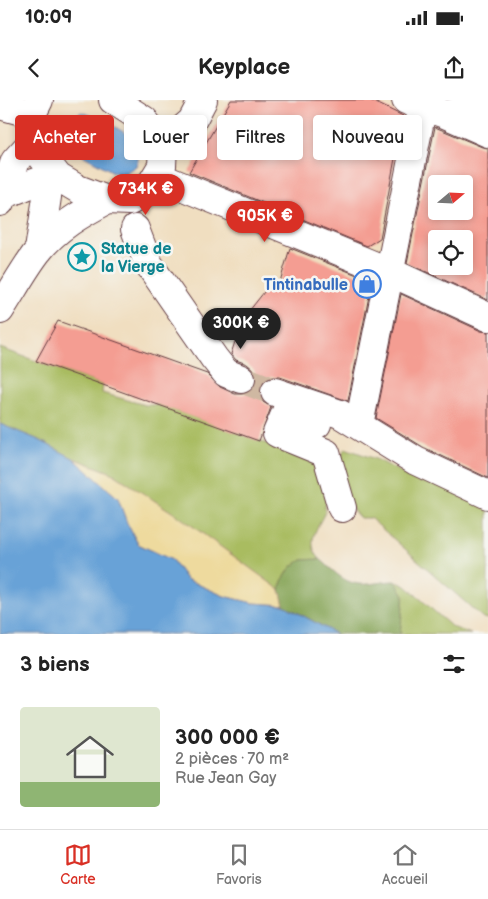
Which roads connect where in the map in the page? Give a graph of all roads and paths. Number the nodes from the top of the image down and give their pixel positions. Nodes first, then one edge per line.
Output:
1 (114, 100) edge
2 (203, 100) edge
3 (0, 105) edge
4 (424, 105) edge
5 (488, 108) edge
6 (28, 115) edge
7 (136, 115) edge
8 (195, 115) edge
9 (488, 133) edge
10 (15, 160) edge
11 (43, 160) edge
12 (162, 160) edge
13 (49, 172) junction
14 (157, 176) junction
15 (2, 199) edge
16 (126, 211) junction
17 (39, 250) junction
18 (390, 272) junction
19 (0, 310) edge
20 (488, 316) edge
21 (241, 379) tunnel mouth
22 (275, 392) tunnel mouth
23 (359, 424) junction
24 (488, 495) edge
25 (342, 508) dead end

1 - 7 street
2 - 8 street
3 - 6 street
4 - 5 street
4 - 9 street
4 - 18 street
10 - 15 street
11 - 13 street
12 - 14 street
13 - 15 street
13 - 16 street
13 - 17 street
14 - 16 street
14 - 18 street
16 - 17 street
16 - 21 street
17 - 19 street
18 - 20 street
18 - 23 street
22 - 23 street
23 - 24 street
23 - 25 street

